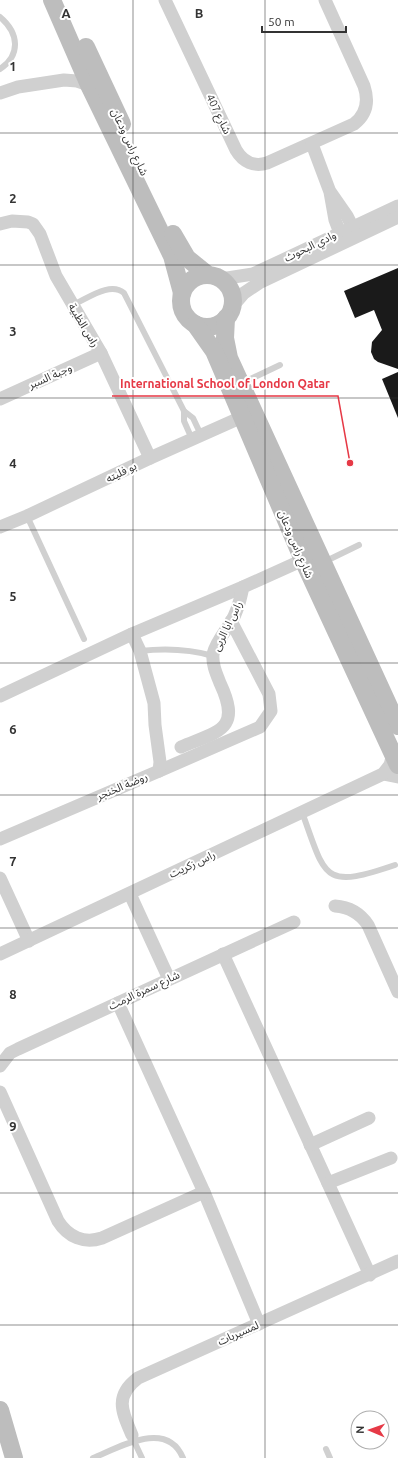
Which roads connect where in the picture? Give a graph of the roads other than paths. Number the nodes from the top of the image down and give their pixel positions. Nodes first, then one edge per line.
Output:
1 (52, 0) edge
2 (64, 0) edge
3 (165, 0) edge
4 (325, 0) edge
5 (0, 17) edge
6 (77, 57) junction
7 (0, 69) edge
8 (64, 80) junction
9 (89, 85) junction
10 (0, 93) edge
11 (312, 144) junction
12 (330, 192) junction
13 (398, 206) edge
14 (398, 217) edge
15 (0, 224) edge
16 (354, 232) junction
17 (341, 237) junction
18 (214, 277) junction
19 (182, 293) junction
20 (72, 305) junction
21 (229, 313) junction
22 (194, 324) junction
23 (101, 353) junction
24 (280, 365) dead end
25 (241, 384) junction
26 (0, 399) edge
27 (184, 411) junction
28 (242, 417) junction
29 (196, 437) junction
30 (150, 458) junction
31 (28, 516) junction
32 (0, 527) edge
33 (359, 545) dead end
34 (302, 560) junction
35 (323, 562) junction
36 (243, 587) junction
37 (231, 621) junction
38 (132, 634) junction
39 (84, 639) dead end
40 (140, 651) junction
41 (213, 656) junction
42 (0, 696) edge
43 (396, 718) edge
44 (181, 747) dead end
45 (391, 764) edge
46 (158, 771) junction
47 (398, 777) edge
48 (302, 812) junction
49 (0, 839) edge
50 (395, 865) dead end
51 (0, 878) edge
52 (130, 894) junction
53 (335, 906) dead end
54 (294, 922) dead end
55 (29, 941) junction
56 (0, 954) edge
57 (223, 954) junction
58 (169, 979) junction
59 (398, 992) edge
60 (118, 1002) junction
61 (0, 1066) edge
62 (0, 1092) edge
63 (369, 1118) dead end
64 (310, 1145) junction
65 (391, 1158) dead end
66 (328, 1183) junction
67 (204, 1192) junction
68 (398, 1262) edge
69 (370, 1275) junction
70 (259, 1324) junction
71 (0, 1410) edge
72 (133, 1438) junction
73 (326, 1449) dead end
74 (14, 1458) edge
75 (93, 1458) edge
76 (142, 1458) edge
77 (183, 1458) edge
78 (330, 1458) edge

1 - 6 street, شارع راس ودعان
2 - 18 street, شارع راس ودعان
3 - 11 street, شارع 407
4 - 11 street, شارع 407
5 - 7 lane
6 - 8 street
6 - 9 street, شارع راس ودعان
8 - 9 street
8 - 10 street
9 - 19 street, شارع راس ودعان
11 - 12 street
12 - 16 street
12 - 17 street
13 - 16 street, وادي البحوث
14 - 16 street, وادي البحوث
15 - 20 street, راس الظبية
16 - 17 street, وادي البحوث
17 - 18 street, وادي البحوث
17 - 21 street, وادي البحوث
18 - 19 street
18 - 21 street
19 - 22 street
20 - 23 street, راس الظبية
20 - 27 lane
21 - 22 street
21 - 25 street, شارع راس ودعان
22 - 28 street, شارع راس ودعان
23 - 26 street, وجبة السبر
23 - 30 street, راس الظبية
24 - 25 lane
25 - 35 street, شارع راس ودعان
27 - 29 lane
27 - 29 lane
28 - 29 street, بو فليته
28 - 34 street, شارع راس ودعان
29 - 30 street, بو فليته
30 - 31 street, بو فليته
31 - 32 street, بو فليته
31 - 39 lane
33 - 35 lane
34 - 36 street, راس ابا الربى
34 - 45 street, شارع راس ودعان
35 - 43 street, شارع راس ودعان
36 - 37 street, راس ابا الربى
36 - 38 street
37 - 41 street, راس ابا الربى
37 - 46 street
38 - 40 street, روضة الخنجر
38 - 42 street
40 - 41 lane
40 - 46 street, روضة الخنجر
41 - 44 street, راس ابا الربى
45 - 47 street
45 - 48 street, راس زكريت
46 - 49 street, روضة الخنجر
48 - 50 lane
48 - 52 street, راس زكريت
51 - 55 street
52 - 55 street, راس زكريت
52 - 58 street
53 - 59 street
54 - 57 street, شارع سمرة الرمث
55 - 56 street, راس زكريت
57 - 58 street, شارع سمرة الرمث
57 - 64 street
58 - 60 street, شارع سمرة الرمث
60 - 61 street, شارع سمرة الرمث
60 - 67 street
62 - 67 street
63 - 64 street
64 - 66 street
65 - 66 street
66 - 69 street
67 - 70 street
68 - 69 street, لمسيربات
69 - 70 street, لمسيربات
70 - 72 street, لمسيربات
71 - 74 street
72 - 75 lane
72 - 76 lane
72 - 77 lane
73 - 78 lane

